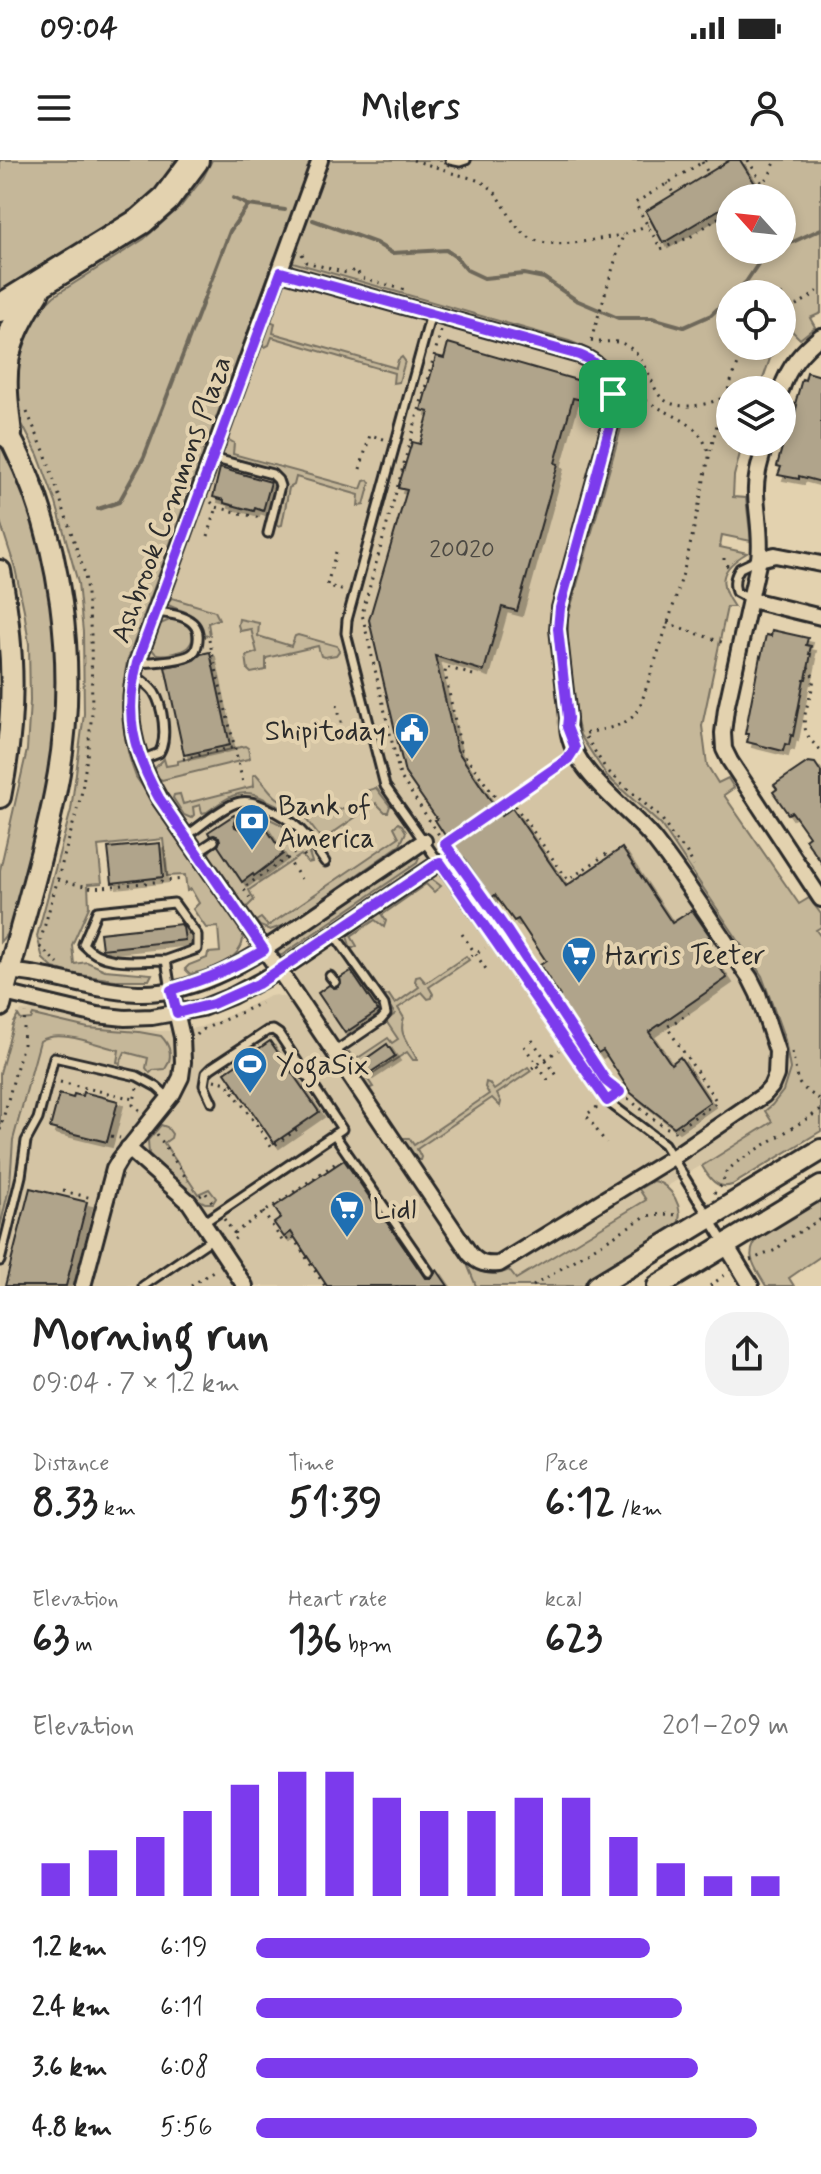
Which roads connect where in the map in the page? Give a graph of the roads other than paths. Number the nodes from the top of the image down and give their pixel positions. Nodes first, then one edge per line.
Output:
1 (195, 160) edge
2 (320, 160) edge
3 (450, 160) edge
4 (466, 160) edge
5 (281, 272) junction
6 (42, 282) junction
7 (0, 308) edge
8 (437, 316) junction
9 (821, 336) edge
10 (786, 376) edge
11 (4, 426) edge
12 (762, 456) edge
13 (212, 458) junction
14 (268, 533) dead end
15 (759, 559) junction
16 (821, 564) edge
17 (0, 571) edge
18 (751, 600) junction
19 (156, 612) junction
20 (821, 617) edge
21 (136, 669) junction
22 (141, 760) junction
23 (0, 797) edge
24 (267, 808) junction
25 (240, 823) dead end
26 (186, 837) junction
27 (214, 841) dead end
28 (424, 841) junction
29 (197, 852) junction
30 (325, 862) dead end
31 (440, 862) junction
32 (821, 899) edge
33 (334, 934) junction
34 (264, 950) junction
35 (166, 960) junction
36 (5, 971) edge
37 (279, 971) junction
38 (171, 990) junction
39 (1, 997) edge
40 (177, 1013) junction
41 (334, 1052) junction
42 (169, 1098) junction
43 (212, 1102) dead end
44 (334, 1134) junction
45 (128, 1148) junction
46 (821, 1150) edge
47 (673, 1157) junction
48 (821, 1187) edge
49 (705, 1210) junction
50 (203, 1223) junction
51 (213, 1238) junction
52 (726, 1245) junction
53 (0, 1261) edge
54 (429, 1272) dead end
55 (83, 1286) edge
56 (143, 1286) edge
57 (245, 1286) edge
58 (597, 1286) edge
59 (658, 1286) edge
60 (751, 1286) edge

1 - 6 highway
2 - 5 street, Ashbrook Commons Plaza
3 - 4 lane
5 - 8 street, Ashbrook Commons Plaza
5 - 13 street, Ashbrook Commons Plaza
6 - 7 highway
6 - 11 highway
8 - 28 lane
8 - 47 street, Ashbrook Commons Plaza
9 - 10 street
11 - 36 main road
12 - 15 street
13 - 14 lane
13 - 19 street, Ashbrook Commons Plaza
15 - 16 street
15 - 18 street
15 - 18 lane
17 - 23 main road
18 - 20 street
18 - 32 street
19 - 21 street, Ashbrook Commons Plaza
19 - 21 lane
21 - 22 street, Ashbrook Commons Plaza
21 - 22 lane
22 - 26 street, Ashbrook Commons Plaza
24 - 25 lane
24 - 26 lane
24 - 30 lane
26 - 29 street, Ashbrook Commons Plaza
27 - 29 lane
28 - 31 lane
28 - 34 street
29 - 34 street, Ashbrook Commons Plaza
31 - 33 street
31 - 47 lane
33 - 37 street
33 - 41 lane
34 - 37 street, Ashbrook Commons Plaza
34 - 38 street
35 - 35 lane
35 - 38 lane
36 - 38 street
36 - 39 main road
37 - 40 street
37 - 41 street, Ashbrook Commons Plaza
38 - 40 street
39 - 40 street
40 - 42 street
41 - 47 street, Ashbrook Commons Plaza
42 - 45 street
42 - 53 lane
43 - 44 lane
44 - 50 lane
44 - 54 lane
45 - 50 street
45 - 55 street
46 - 49 main road
47 - 49 lane
48 - 52 main road
49 - 52 lane
49 - 58 main road
50 - 51 street
51 - 56 lane
51 - 57 street
52 - 59 main road
52 - 60 street

